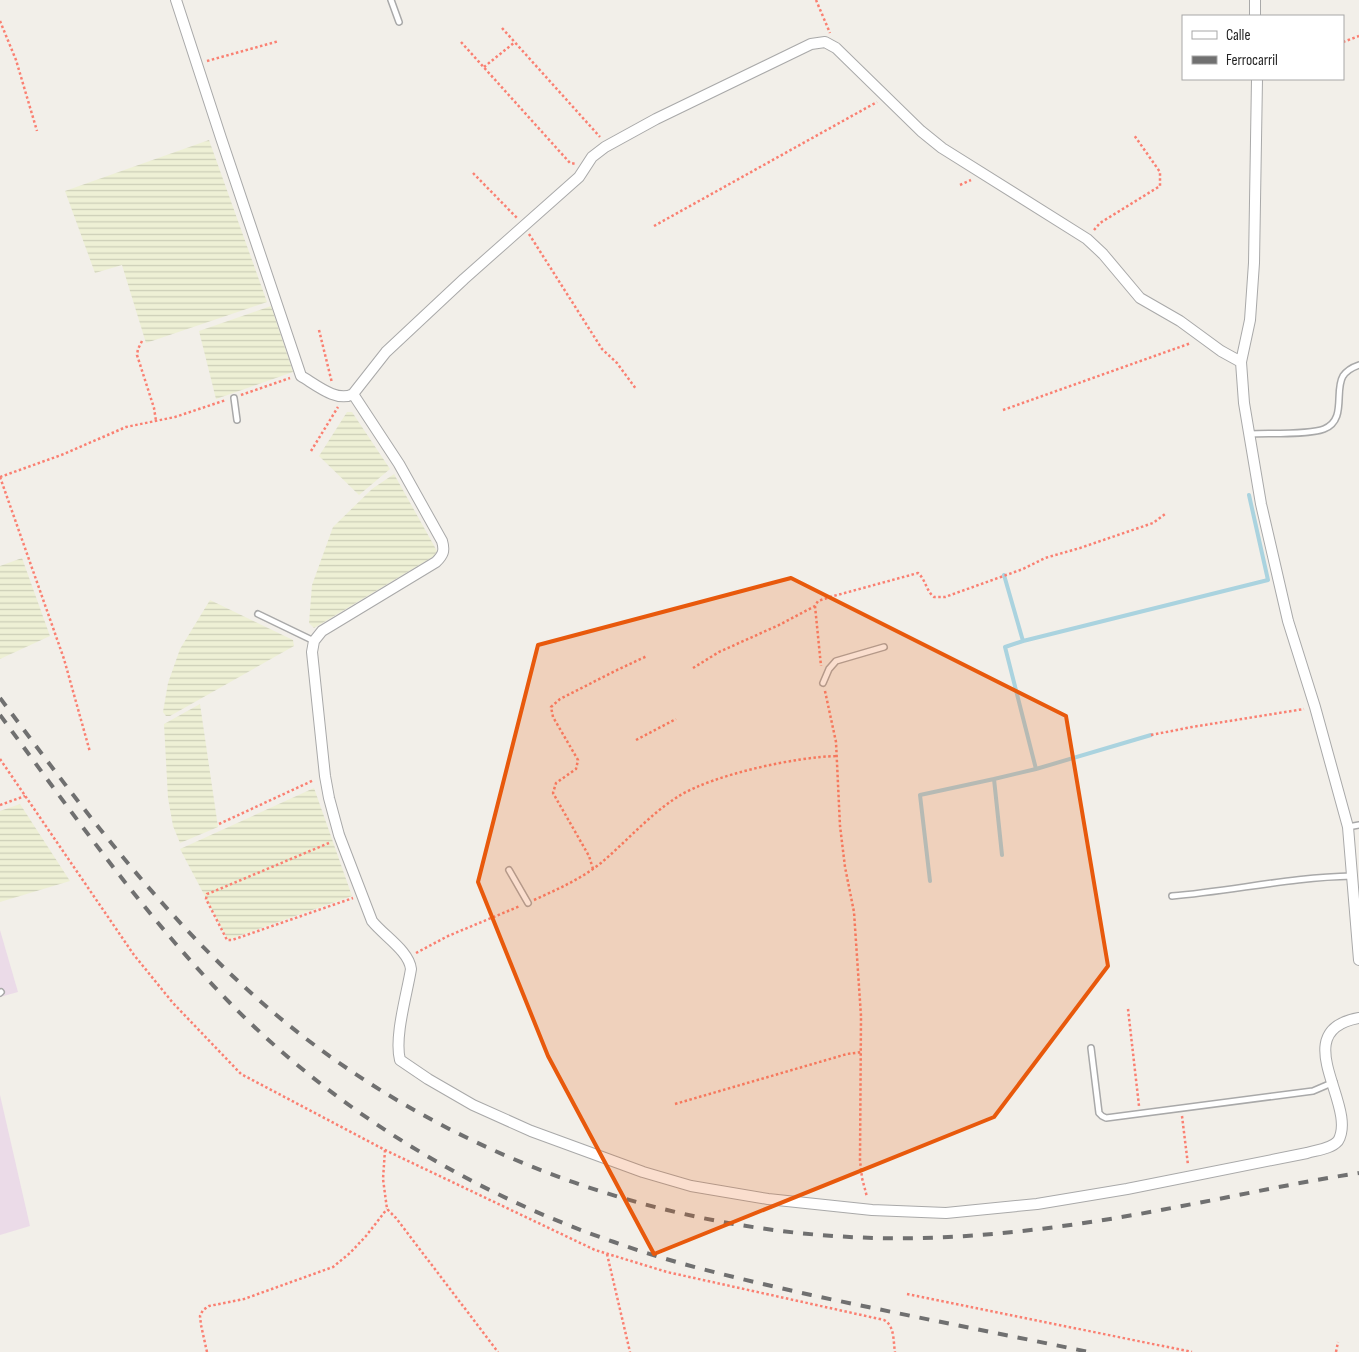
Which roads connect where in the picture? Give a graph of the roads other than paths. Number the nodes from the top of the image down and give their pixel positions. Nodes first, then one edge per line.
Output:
1 (176, 0) edge
2 (391, 0) edge
3 (1255, 0) edge
4 (1256, 15) edge
5 (399, 22) dead end
6 (1256, 80) edge
7 (1241, 362) junction
8 (1359, 365) edge
9 (349, 396) junction
10 (234, 398) road end
11 (237, 420) dead end
12 (1249, 434) junction
13 (258, 614) dead end
14 (314, 641) junction
15 (884, 647) dead end
16 (823, 683) road end
17 (1359, 824) edge
18 (1348, 827) junction
19 (509, 870) dead end
20 (1352, 876) junction
21 (1172, 896) dead end
22 (528, 903) road end
23 (1359, 955) edge
24 (1359, 1018) edge
25 (1091, 1048) dead end
26 (1337, 1081) junction

1 - 9 street
2 - 5 lane
3 - 4 street
6 - 7 street
7 - 9 street
7 - 12 street
8 - 12 lane
9 - 14 street
10 - 11 lane
12 - 18 street
13 - 14 lane
14 - 26 street
15 - 16 lane
17 - 18 lane
18 - 20 street
19 - 22 lane
20 - 21 lane
20 - 23 street
24 - 26 street
25 - 26 lane

